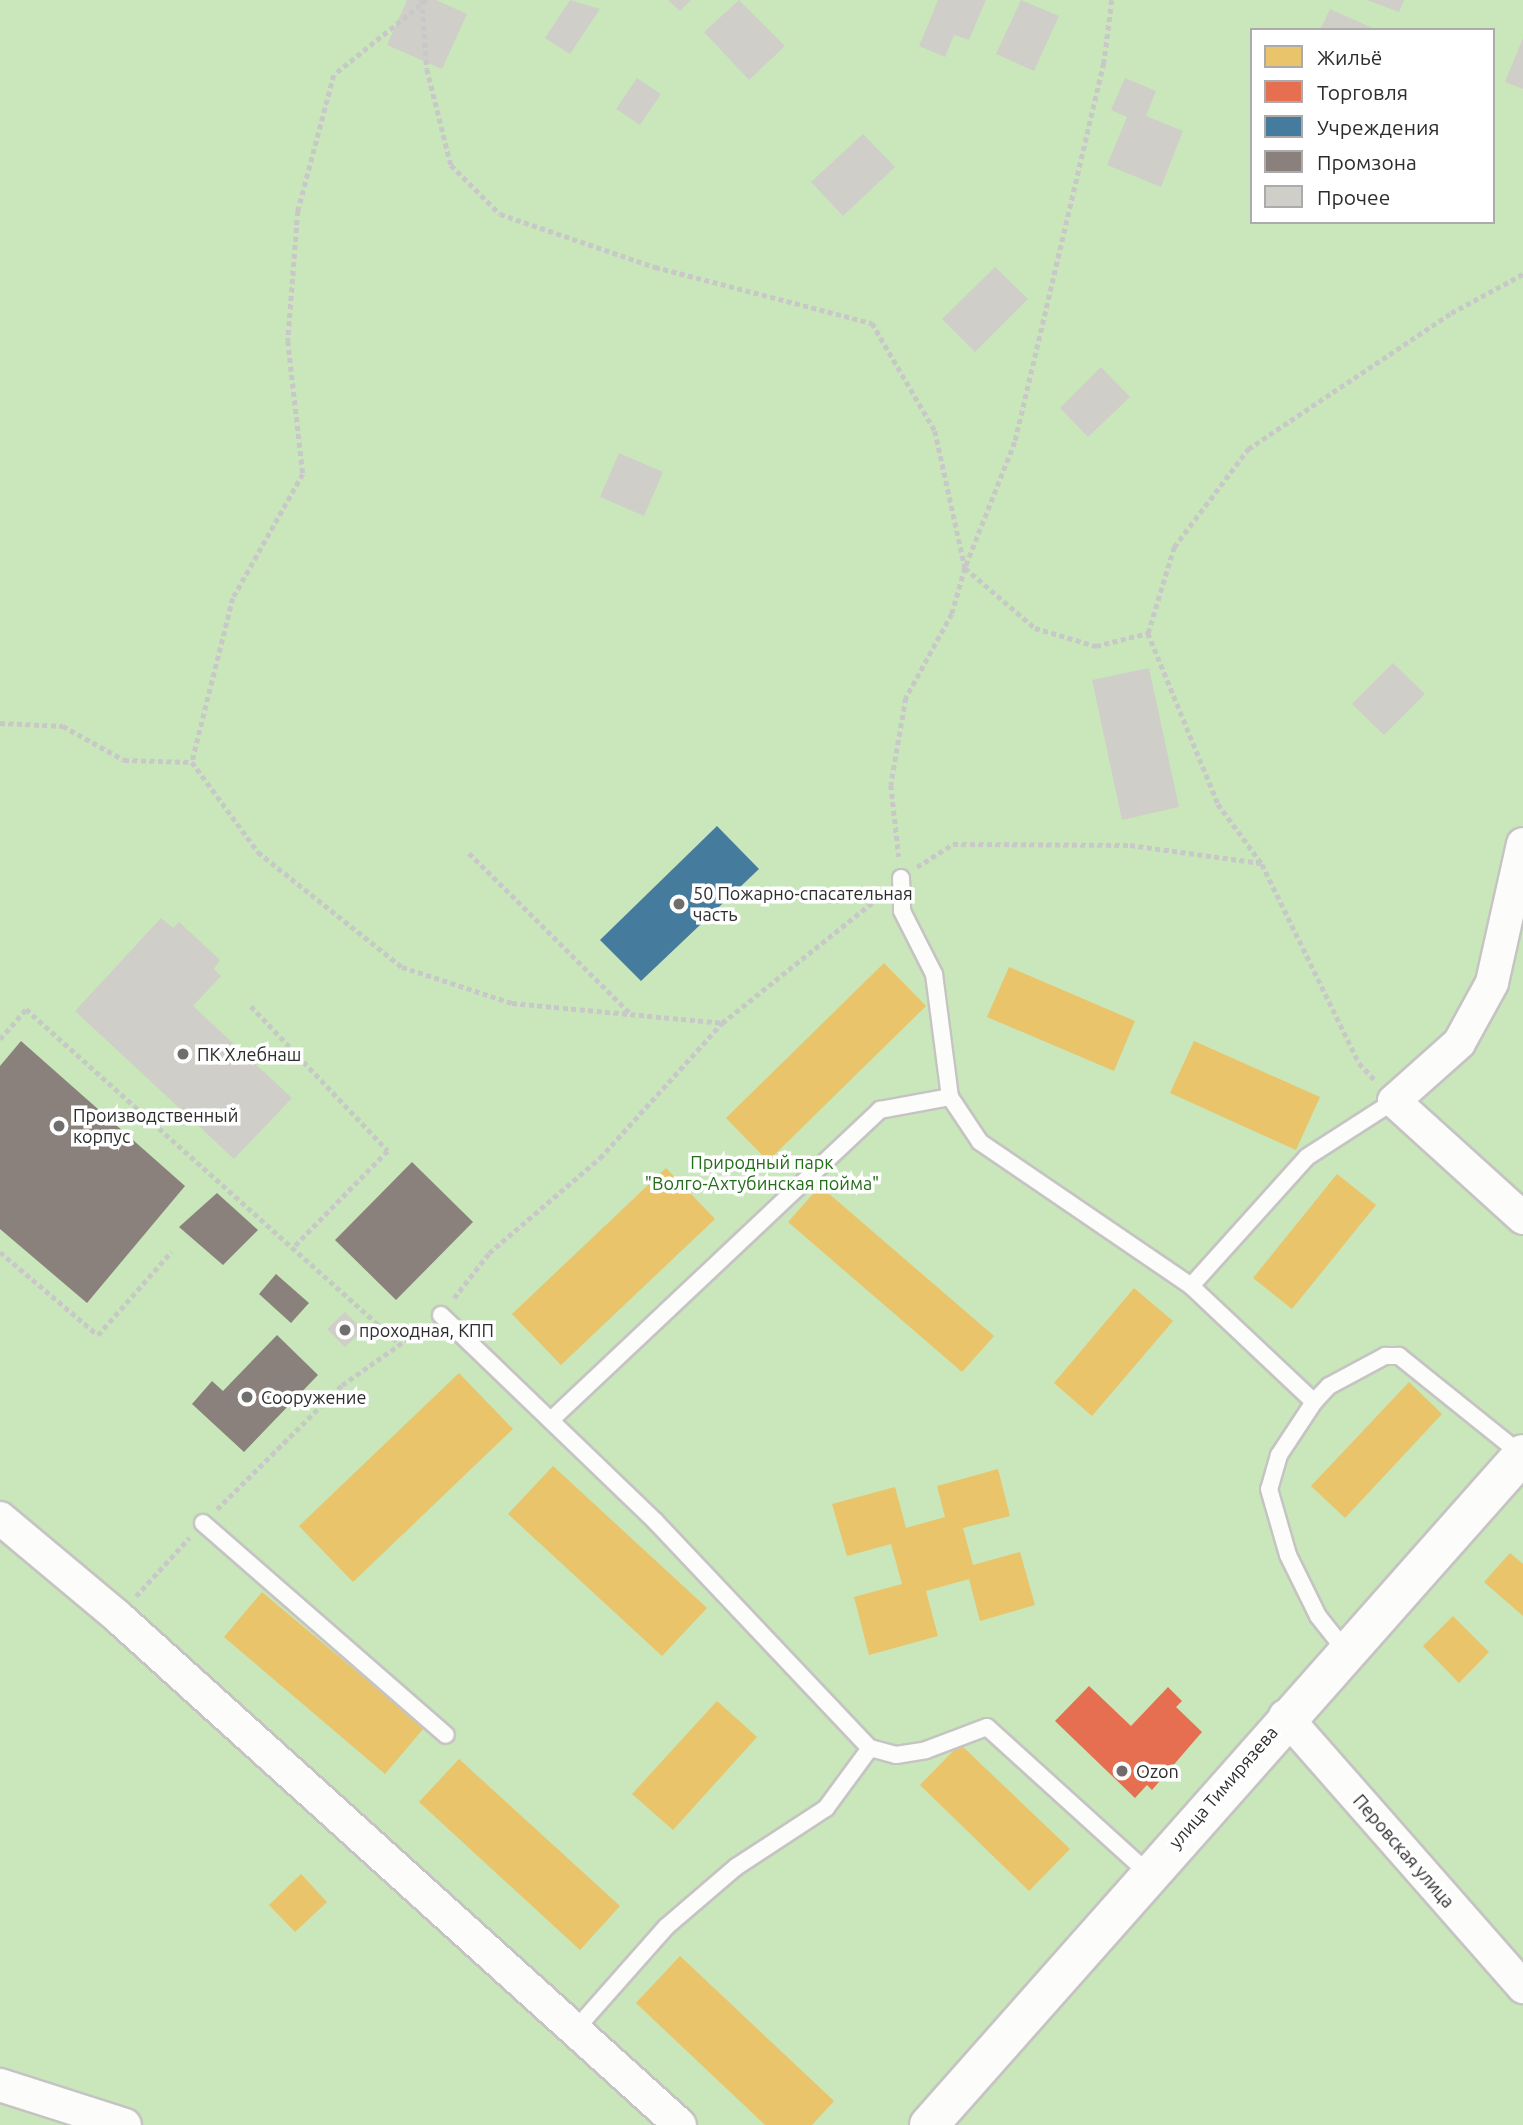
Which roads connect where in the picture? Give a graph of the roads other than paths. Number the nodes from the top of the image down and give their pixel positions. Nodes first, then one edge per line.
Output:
1 (1523, 844) edge
2 (901, 878) road end
3 (950, 1097) junction
4 (1394, 1101) junction
5 (1523, 1218) edge
6 (1191, 1286) junction
7 (441, 1315) road end
8 (1314, 1402) junction
9 (552, 1419) junction
10 (1522, 1454) edge
11 (0, 1518) edge
12 (203, 1523) road end
13 (1345, 1650) junction
14 (1285, 1716) junction
15 (446, 1735) dead end
16 (870, 1748) junction
17 (1148, 1873) junction
18 (1523, 1987) edge
19 (575, 2031) junction
20 (0, 2085) edge
21 (125, 2125) edge
22 (680, 2125) edge
23 (929, 2125) edge

1 - 4 street
2 - 3 lane
3 - 6 lane
3 - 9 lane
4 - 5 street
4 - 6 lane
6 - 8 lane
7 - 9 lane
8 - 10 lane
8 - 13 lane
9 - 16 lane
10 - 13 street, улица Тимирязева
11 - 19 street
12 - 15 lane
13 - 14 street, улица Тимирязева
14 - 17 street, улица Тимирязева
14 - 18 street, Перовская улица
16 - 17 lane
16 - 19 lane
17 - 23 street, улица Тимирязева
19 - 22 street
20 - 21 street

